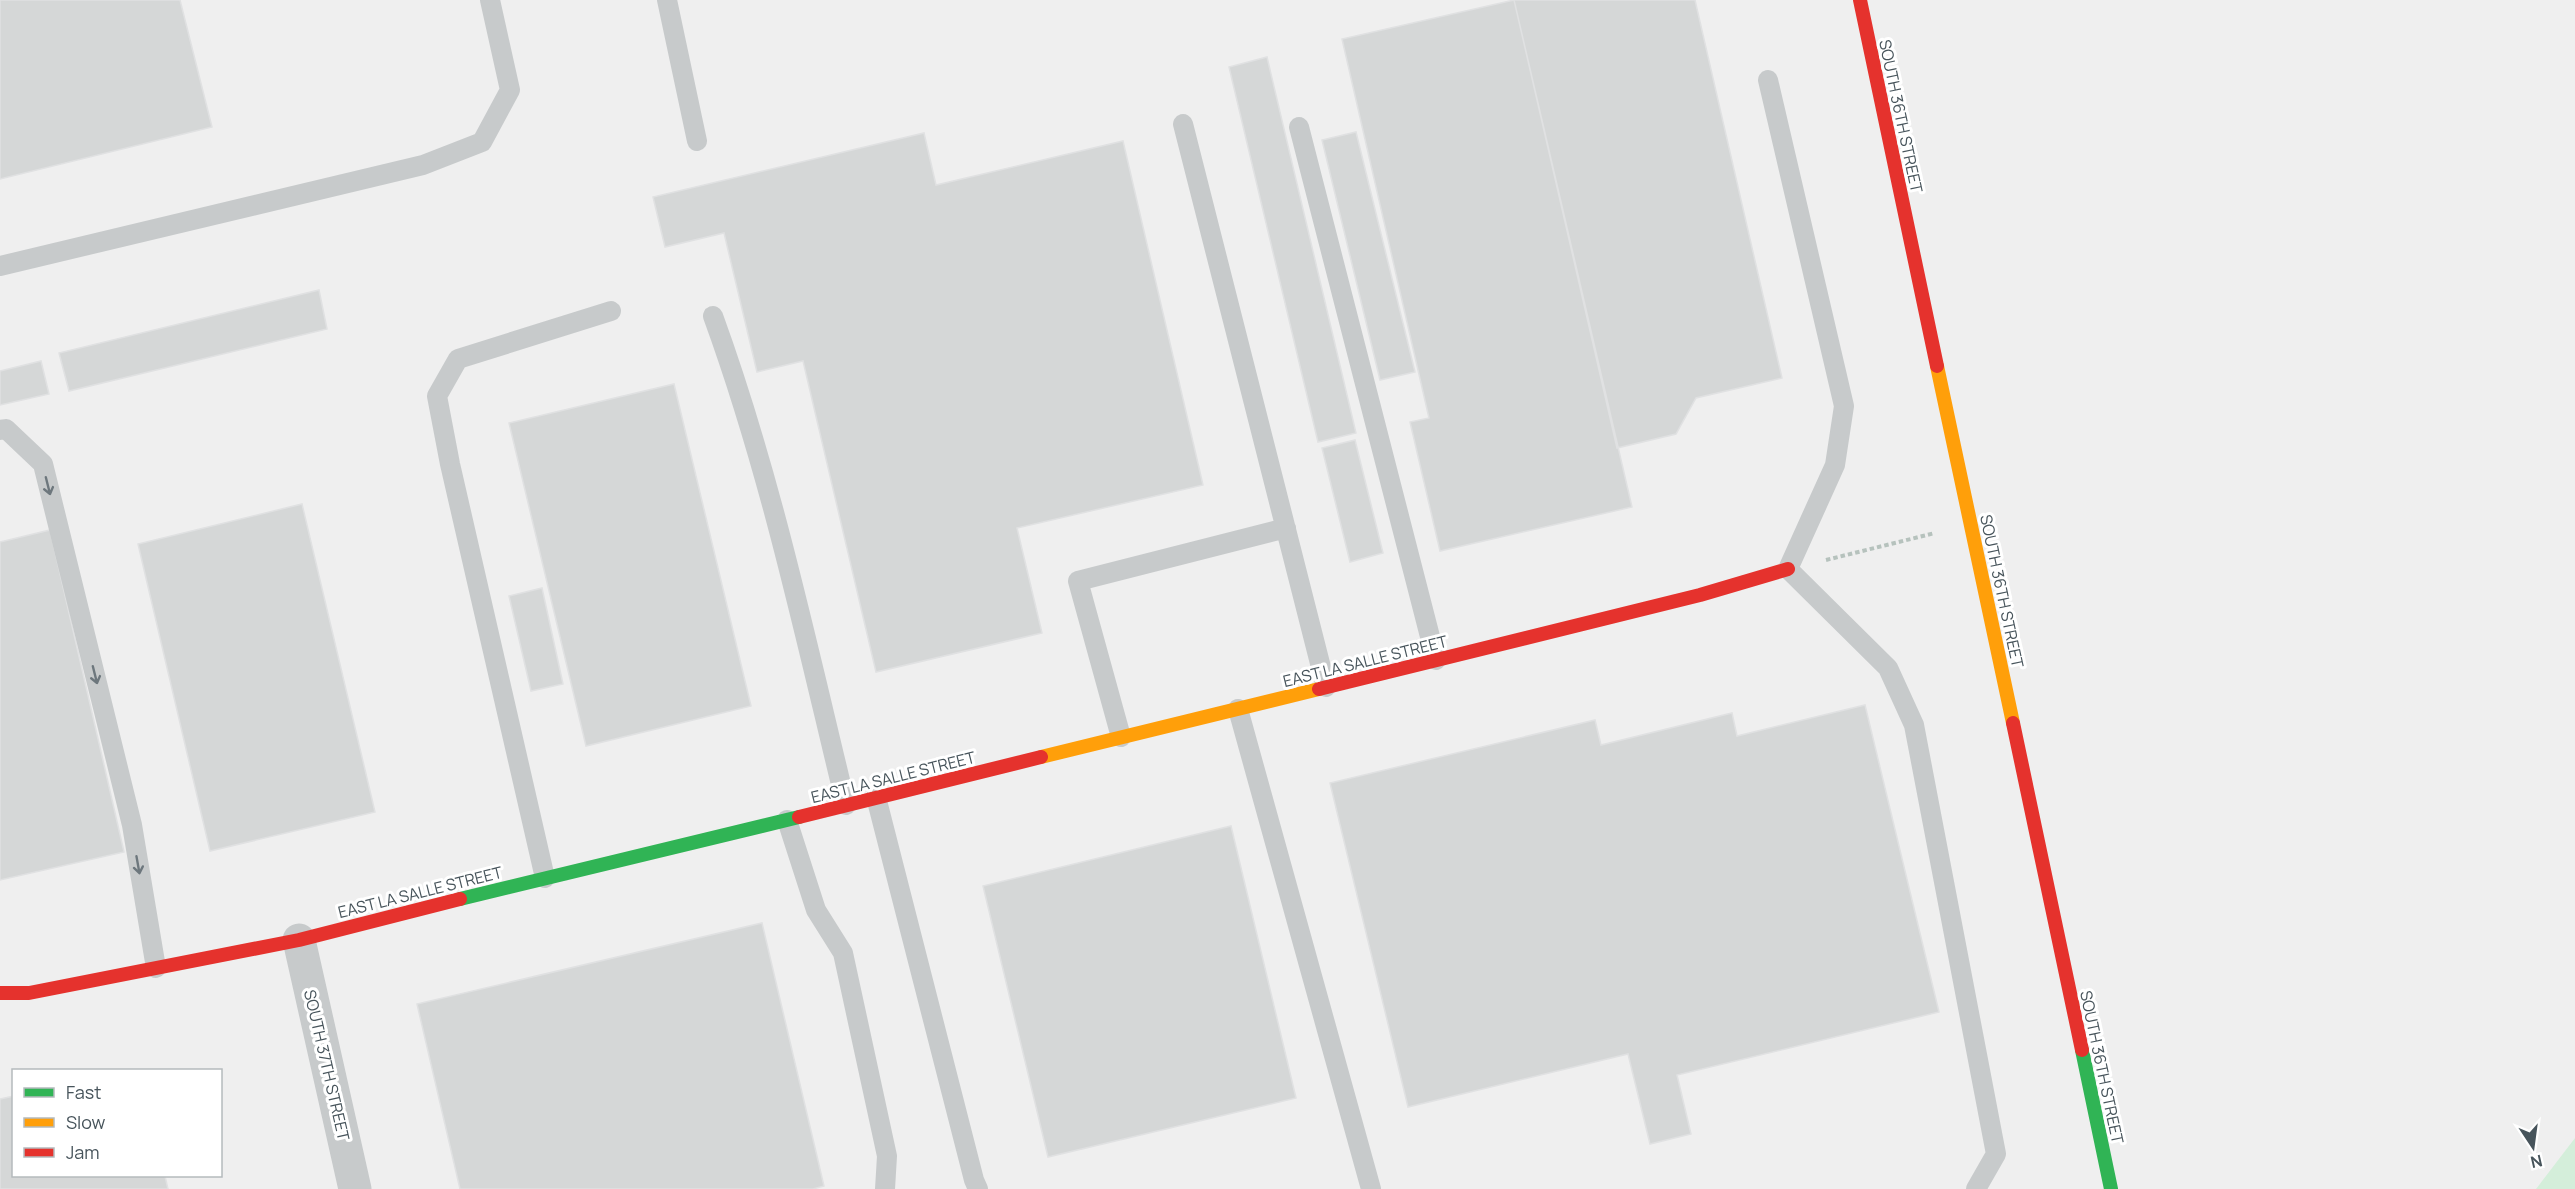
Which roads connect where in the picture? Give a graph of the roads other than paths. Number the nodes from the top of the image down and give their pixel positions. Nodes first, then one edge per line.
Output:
1 (490, 0) edge
2 (667, 0) edge
3 (1860, 0) edge
4 (1768, 80) dead end
5 (1183, 124) dead end
6 (1299, 127) dead end
7 (697, 141) dead end
8 (0, 266) edge
9 (611, 311) dead end
10 (713, 316) dead end
11 (0, 430) edge
12 (1286, 528) junction
13 (1788, 569) junction
14 (1436, 660) junction
15 (1326, 687) junction
16 (1238, 709) junction
17 (1121, 737) junction
18 (876, 797) junction
19 (846, 805) junction
20 (787, 820) junction
21 (545, 878) junction
22 (299, 940) junction
23 (156, 968) junction
24 (0, 993) edge
25 (355, 1189) edge
26 (885, 1189) edge
27 (978, 1189) edge
28 (1371, 1189) edge
29 (1976, 1189) edge
30 (2111, 1189) edge

1 - 8 lane
2 - 7 lane
3 - 30 street, SOUTH 36TH STREET
4 - 13 lane
5 - 12 lane
6 - 14 lane
9 - 21 lane
10 - 19 lane
11 -> 23 lane
12 - 15 lane
12 - 17 lane
13 - 14 street, EAST LA SALLE STREET
13 - 29 lane
14 - 15 street, EAST LA SALLE STREET
15 - 16 street, EAST LA SALLE STREET
16 - 17 street, EAST LA SALLE STREET
16 - 28 lane
17 - 18 street, EAST LA SALLE STREET
18 - 19 street, EAST LA SALLE STREET
18 - 27 lane
19 - 20 street, EAST LA SALLE STREET
20 - 21 street, EAST LA SALLE STREET
20 - 26 lane
21 - 22 street, EAST LA SALLE STREET
22 - 23 street, EAST LA SALLE STREET
22 - 25 street, SOUTH 37TH STREET
23 - 24 street, EAST LA SALLE STREET

